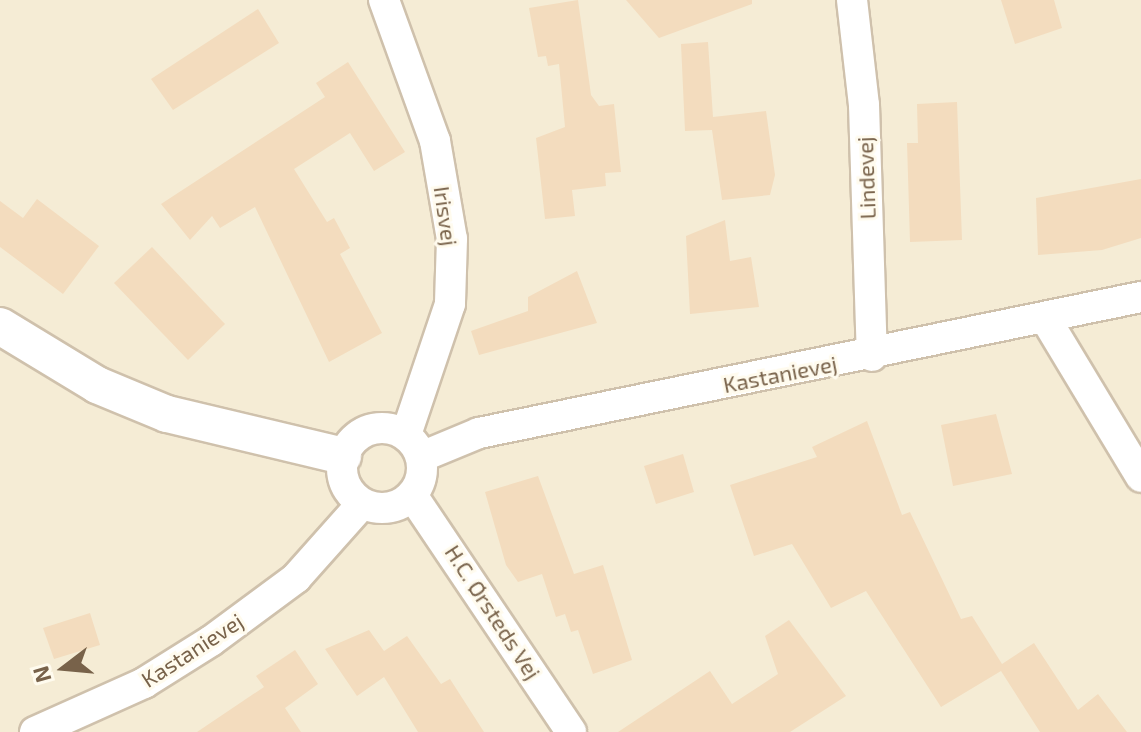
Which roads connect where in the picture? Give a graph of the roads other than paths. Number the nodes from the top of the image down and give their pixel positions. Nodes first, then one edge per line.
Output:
1 (384, 0) edge
2 (852, 0) edge
3 (1141, 297) edge
4 (1047, 321) junction
5 (0, 326) edge
6 (872, 356) junction
7 (413, 446) junction
8 (343, 456) junction
9 (1141, 477) edge
10 (412, 495) junction
11 (362, 504) junction
12 (35, 732) edge
13 (571, 732) edge

1 - 7 street, Irisvej
2 - 6 street, Lindevej
3 - 4 street, Kastanievej
4 - 6 street, Kastanievej
4 - 9 street
5 - 8 street
6 - 7 street, Kastanievej
7 - 8 street
7 - 10 street
8 - 11 street
10 - 11 street
10 - 13 street, H.C. Ørsteds Vej
11 - 12 street, Kastanievej

